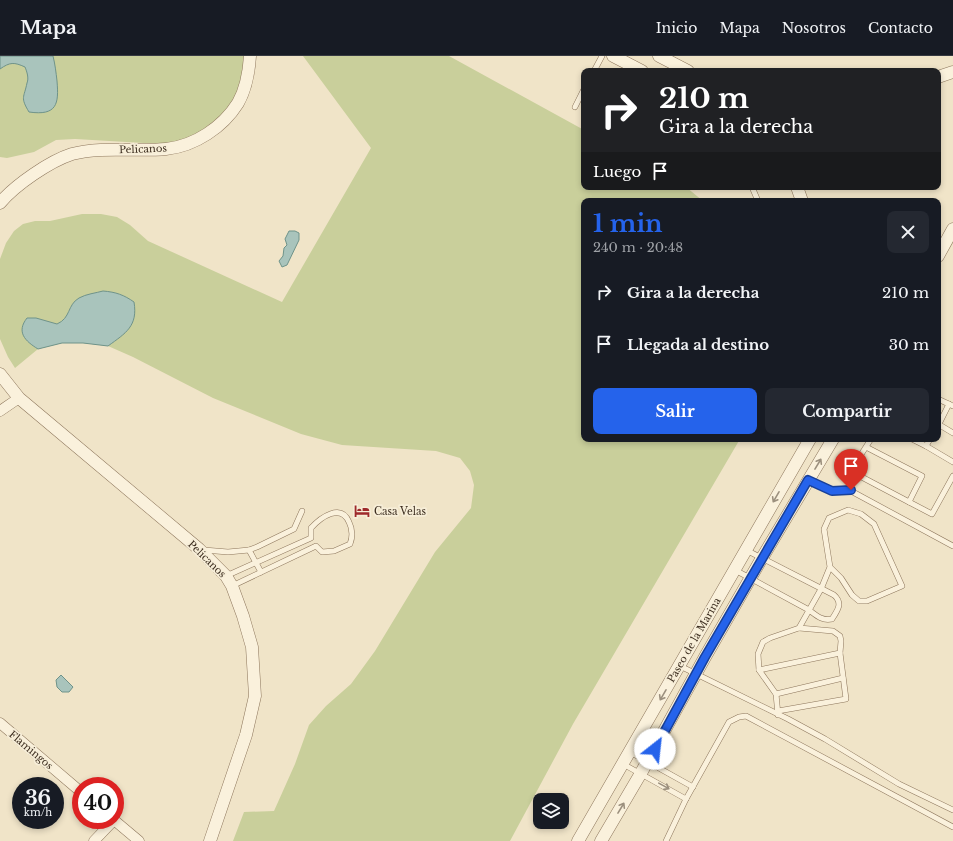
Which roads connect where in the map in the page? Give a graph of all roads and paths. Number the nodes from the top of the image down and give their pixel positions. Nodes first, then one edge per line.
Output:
1 (250, 56) edge
2 (602, 56) edge
3 (613, 56) edge
4 (659, 56) edge
5 (596, 68) edge
6 (636, 68) edge
7 (682, 68) edge
8 (953, 72) edge
9 (941, 75) edge
10 (581, 94) edge
11 (574, 107) dead end
12 (0, 203) edge
13 (953, 229) edge
14 (941, 251) edge
15 (0, 374) edge
16 (19, 398) junction
17 (941, 400) edge
18 (951, 405) edge
19 (0, 410) edge
20 (941, 420) edge
21 (941, 426) edge
22 (953, 432) edge
23 (808, 442) edge
24 (831, 442) edge
25 (869, 442) edge
26 (918, 442) edge
27 (928, 442) edge
28 (926, 446) junction
29 (866, 447) junction
30 (953, 462) edge
31 (953, 476) edge
32 (808, 480) junction
33 (909, 502) junction
34 (302, 511) dead end
35 (311, 538) junction
36 (316, 546) junction
37 (953, 546) edge
38 (199, 549) junction
39 (248, 550) junction
40 (746, 550) junction
41 (762, 558) junction
42 (256, 563) junction
43 (830, 567) junction
44 (735, 570) junction
45 (261, 572) junction
46 (752, 578) junction
47 (229, 581) junction
48 (821, 589) junction
49 (809, 610) junction
50 (800, 628) junction
51 (690, 648) junction
52 (840, 653) junction
53 (705, 657) junction
54 (680, 666) junction
55 (758, 670) junction
56 (696, 675) junction
57 (843, 678) junction
58 (776, 694) junction
59 (778, 713) junction
60 (0, 723) edge
61 (630, 752) junction
62 (648, 761) junction
63 (623, 764) junction
64 (641, 773) junction
65 (72, 784) edge
66 (693, 787) junction
67 (686, 799) junction
68 (953, 810) edge
69 (953, 827) edge
70 (124, 828) edge
71 (105, 829) edge
72 (94, 841) edge
73 (139, 841) edge
74 (210, 841) edge
75 (578, 841) edge
76 (600, 841) edge
77 (666, 841) edge

1 - 12 street, Pelicanos
2 - 5 lane
3 - 6 street
4 - 7 street
8 - 9 street
10 - 11 lane
13 - 14 street
15 - 16 street, Pelicanos
16 - 19 street
16 - 38 street, Pelicanos
17 - 18 lane
18 - 20 lane
21 - 22 lane
23 -> 40 street, Paseo de la Marina
32 -> 24 street, Paseo de la Marina
25 - 29 lane
26 - 28 lane
27 - 28 lane
28 - 30 lane
29 - 33 lane
29 - 33 lane
31 - 33 lane
32 - 37 lane
32 - 41 street, Paseo de la Marina
34 - 39 lane
35 - 36 lane
35 - 36 lane
35 - 42 lane
36 - 45 lane
38 - 39 lane
38 - 47 street, Pelicanos
39 - 42 lane
40 - 41 lane
40 - 44 street, Paseo de la Marina
41 - 46 street, Paseo de la Marina
41 - 48 lane
42 - 45 lane
42 - 47 lane
43 - 43 lane
43 - 48 lane
44 - 46 lane
44 - 51 street, Paseo de la Marina
45 - 47 lane
46 - 49 lane
46 - 53 street, Paseo de la Marina
47 - 74 street, Pelicanos
48 - 49 lane
48 - 49 lane
49 - 50 lane
50 - 52 lane
50 - 55 lane
51 - 53 street
51 - 54 street, Paseo de la Marina
52 - 55 lane
52 - 57 lane
53 - 56 street, Paseo de la Marina
54 - 56 lane
54 -> 61 street, Paseo de la Marina
55 - 58 lane
56 - 59 lane
56 - 62 street, Paseo de la Marina
57 - 58 lane
57 - 59 lane
58 - 59 lane
59 - 68 lane
60 - 65 street, Flamingos
61 - 62 lane
61 - 63 street, Paseo de la Marina
62 - 64 street, Paseo de la Marina
62 - 66 lane
63 - 64 lane
63 - 75 street, Paseo de la Marina
64 -> 67 lane
76 -> 64 street, Paseo de la Marina
66 - 67 lane
66 - 69 lane
67 - 77 lane
70 - 73 street
71 - 72 street

